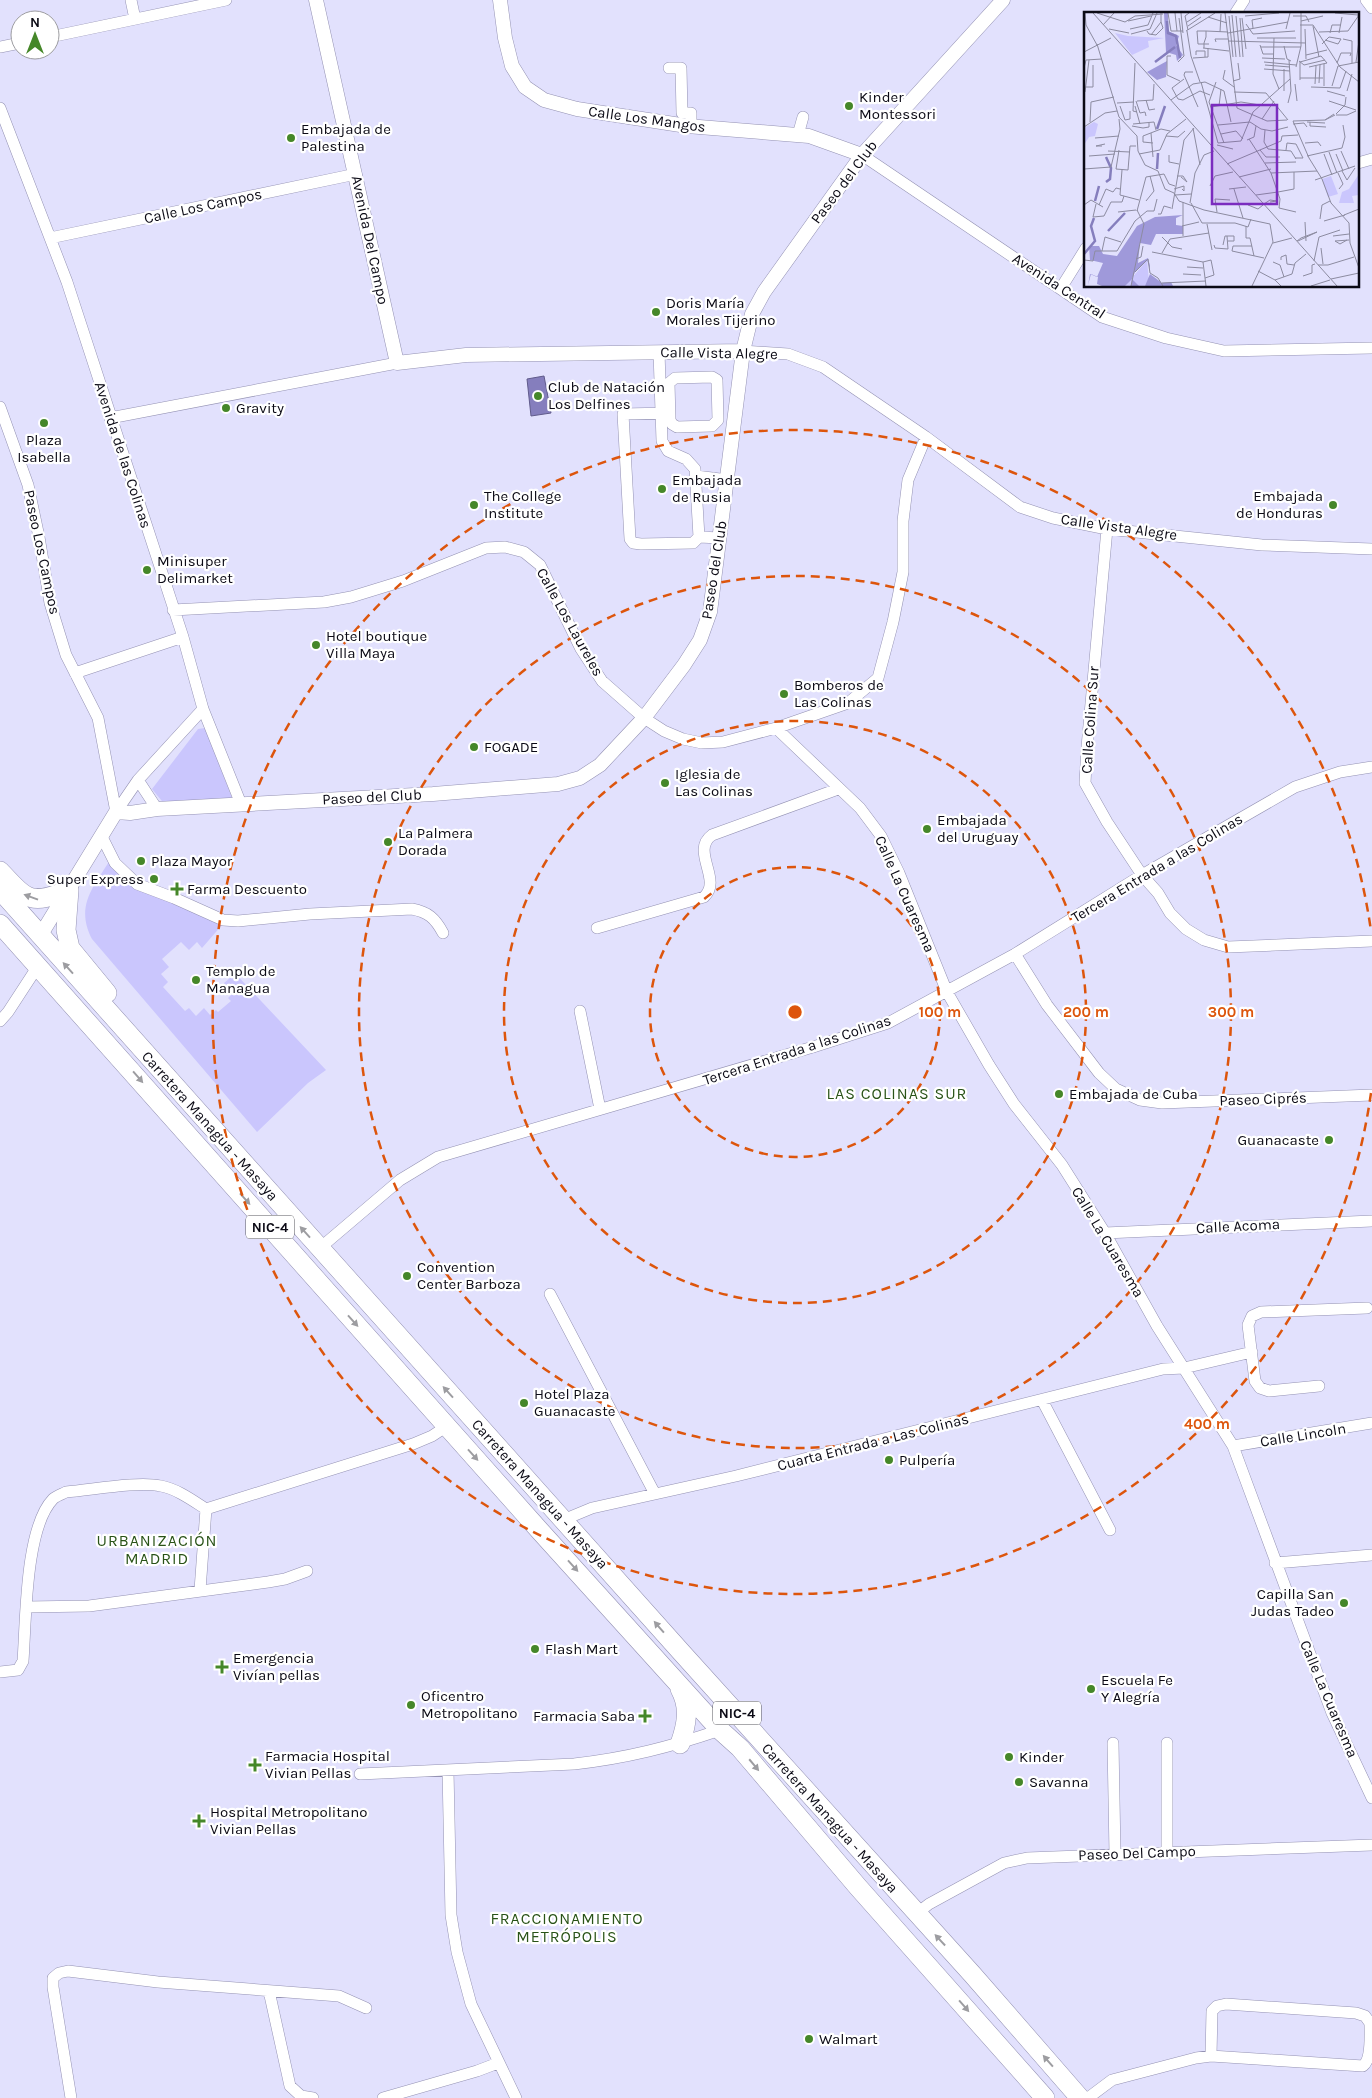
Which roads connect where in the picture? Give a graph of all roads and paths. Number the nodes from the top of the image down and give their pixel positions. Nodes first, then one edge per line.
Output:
1 (131, 0) edge
2 (226, 0) edge
3 (316, 0) edge
4 (500, 0) edge
5 (1003, 0) edge
6 (1244, 0) edge
7 (1366, 0) edge
8 (1372, 8) edge
9 (1236, 12) edge
10 (135, 19) junction
11 (60, 35) edge
12 (669, 68) dead end
13 (0, 108) edge
14 (803, 117) dead end
15 (691, 127) junction
16 (798, 135) junction
17 (862, 155) junction
18 (356, 174) junction
19 (50, 238) junction
20 (1084, 251) edge
21 (1060, 288) junction
22 (1372, 348) edge
23 (743, 351) junction
24 (659, 352) junction
25 (397, 363) junction
26 (0, 407) edge
27 (665, 413) junction
28 (110, 418) junction
29 (926, 437) junction
30 (696, 476) junction
31 (728, 480) junction
32 (1107, 529) junction
33 (699, 537) junction
34 (720, 538) junction
35 (1372, 549) edge
36 (173, 610) junction
37 (183, 638) junction
38 (75, 673) junction
39 (203, 709) junction
40 (644, 718) junction
41 (776, 728) junction
42 (1372, 767) edge
43 (138, 780) junction
44 (838, 789) junction
45 (240, 804) junction
46 (157, 809) junction
47 (116, 812) junction
48 (101, 836) junction
49 (0, 871) edge
50 (1142, 875) junction
51 (0, 890) edge
52 (69, 890) junction
53 (0, 912) edge
54 (0, 924) edge
55 (597, 928) dead end
56 (443, 933) dead end
57 (40, 936) junction
58 (1372, 941) edge
59 (1015, 954) junction
60 (38, 966) junction
61 (947, 992) junction
62 (580, 1011) dead end
63 (0, 1021) edge
64 (138, 1046) junction
65 (113, 1049) junction
66 (1372, 1095) edge
67 (600, 1109) junction
68 (1372, 1221) edge
69 (1105, 1234) junction
70 (320, 1248) junction
71 (550, 1294) dead end
72 (1367, 1308) dead end
73 (1252, 1352) junction
74 (1184, 1368) junction
75 (1319, 1386) dead end
76 (1042, 1400) junction
77 (1372, 1423) edge
78 (447, 1426) junction
79 (1233, 1446) junction
80 (655, 1494) junction
81 (206, 1509) junction
82 (562, 1520) junction
83 (1110, 1530) dead end
84 (1372, 1555) edge
85 (1275, 1563) junction
86 (307, 1571) dead end
87 (200, 1590) junction
88 (27, 1607) junction
89 (682, 1653) junction
90 (0, 1672) edge
91 (676, 1681) junction
92 (720, 1730) junction
93 (1113, 1743) dead end
94 (1166, 1743) dead end
95 (680, 1744) junction
96 (786, 1768) junction
97 (448, 1770) junction
98 (360, 1774) dead end
99 (1372, 1798) edge
100 (1372, 1845) edge
101 (1167, 1852) junction
102 (1115, 1854) junction
103 (879, 1872) junction
104 (858, 1887) junction
105 (901, 1898) junction
106 (916, 1914) junction
107 (886, 1917) junction
108 (269, 1991) junction
109 (366, 2008) dead end
110 (1211, 2056) junction
111 (498, 2063) junction
112 (71, 2098) edge
113 (313, 2098) edge
114 (383, 2098) edge
115 (516, 2098) edge
116 (1045, 2098) edge
117 (1080, 2098) edge
118 (1088, 2098) edge

1 - 10 street
2 - 10 street
3 - 18 street, Avenida Del Campo
4 - 15 street, Calle Los Mangos
5 - 17 street, Paseo del Club
6 - 9 street
7 - 8 street
10 - 11 street
12 - 15 street
13 - 19 street, Avenida de las Colinas
14 - 16 street
15 - 16 street, Calle Los Mangos
16 - 17 street, Calle Los Mangos
17 - 21 street, Avenida Central
17 - 23 street, Paseo del Club
18 - 19 street, Calle Los Campos
18 - 25 street, Avenida Del Campo
19 - 28 street, Avenida de las Colinas
20 - 21 street
21 - 22 street, Avenida Central
23 - 24 street, Calle Vista Alegre
23 - 29 street, Calle Vista Alegre
23 - 31 street, Paseo del Club
24 - 25 street, Calle Vista Alegre
24 - 27 street
25 - 28 street, Calle Vista Alegre
26 - 38 street, Paseo Los Campos
27 - 27 street
27 - 30 street
27 - 33 street
28 - 36 street, Avenida de las Colinas
29 - 32 street, Calle Vista Alegre
29 - 41 street, Calle Los Laureles
30 - 31 street
30 - 33 street
31 - 34 street, Paseo del Club
32 - 35 street, Calle Vista Alegre
32 - 50 street, Calle Colina Sur
33 - 34 street
34 - 40 street, Paseo del Club
36 - 37 street, Avenida de las Colinas
36 - 40 street, Calle Los Laureles
37 - 38 street
37 - 39 street, Avenida de las Colinas
38 - 47 street, Paseo Los Campos
39 - 43 street
39 - 45 street, Avenida de las Colinas
40 - 41 street, Calle Los Laureles
40 - 45 street, Paseo del Club
41 - 44 street, Calle La Cuaresma
42 - 50 street, Tercera Entrada a las Colinas
43 - 46 street
43 - 47 street
44 - 55 street
44 - 61 street, Calle La Cuaresma
45 - 46 street, Paseo del Club
46 - 47 street, Paseo del Club
47 - 48 street
48 - 52 street
48 - 56 street
52 -> 49 highway
50 - 58 street, Calle Colina Sur
50 - 59 street, Tercera Entrada a las Colinas
51 - 57 highway, Carretera Managua - Masaya / NIC-4
52 - 57 street
52 - 64 highway
53 - 57 highway
54 - 60 highway, Carretera Managua - Masaya / NIC-4
64 -> 57 highway, Carretera Managua - Masaya / NIC-4
57 - 65 highway
59 - 61 street, Tercera Entrada a las Colinas
59 - 66 street, Paseo Ciprés
60 - 63 street
60 - 65 highway, Carretera Managua - Masaya / NIC-4
61 - 67 street, Tercera Entrada a las Colinas
61 - 69 street, Calle La Cuaresma
62 - 67 street
70 -> 64 highway, Carretera Managua - Masaya / NIC-4
65 -> 78 highway, Carretera Managua - Masaya / NIC-4
67 - 70 street, Tercera Entrada a las Colinas
68 - 69 street, Calle Acoma
69 - 74 street, Calle La Cuaresma
82 -> 70 highway, Carretera Managua - Masaya / NIC-4
71 - 80 street
72 - 73 street
73 - 74 street, Cuarta Entrada a Las Colinas
73 - 75 street
74 - 76 street, Cuarta Entrada a Las Colinas
74 - 79 street, Calle La Cuaresma
76 - 80 street, Cuarta Entrada a Las Colinas
76 - 83 street
77 - 79 street, Calle Lincoln
78 - 81 street
78 -> 91 highway, Carretera Managua - Masaya / NIC-4
79 - 85 street, Calle La Cuaresma
80 - 82 street, Cuarta Entrada a Las Colinas
81 - 87 street
81 - 88 street
89 -> 82 highway, Carretera Managua - Masaya / NIC-4
84 - 85 street
85 - 99 street, Calle La Cuaresma
86 - 87 street
87 - 88 street
88 - 90 street
89 - 92 highway
89 - 96 highway, Carretera Managua - Masaya / NIC-4
91 - 92 highway, Carretera Managua - Masaya / NIC-4
91 - 95 highway
92 - 95 street
92 - 96 highway
92 -> 104 highway, Carretera Managua - Masaya / NIC-4
93 - 102 street
94 - 101 street
95 - 97 street
96 - 103 highway, Carretera Managua - Masaya / NIC-4
97 - 98 street
97 - 111 street
100 - 101 street, Paseo Del Campo
101 - 102 street, Paseo Del Campo
102 - 106 street, Paseo Del Campo
103 - 104 highway
103 - 105 highway, Carretera Managua - Masaya / NIC-4
104 - 107 highway, Carretera Managua - Masaya / NIC-4
105 - 106 highway, Carretera Managua - Masaya / NIC-4
105 - 107 highway
117 -> 106 highway, Carretera Managua - Masaya / NIC-4
107 -> 116 highway, Carretera Managua - Masaya / NIC-4
108 - 109 street
108 - 112 street
108 - 113 street
110 - 110 street
110 - 118 street
111 - 114 street
111 - 115 street

